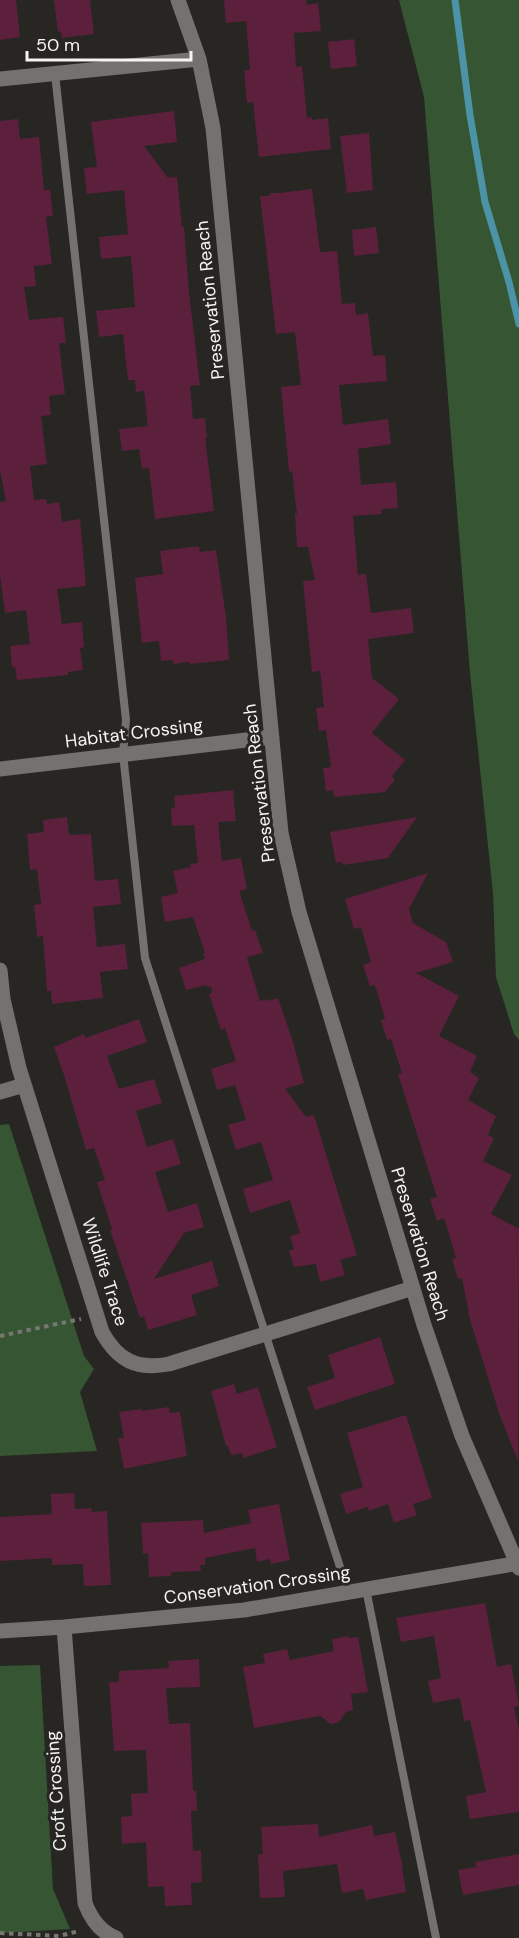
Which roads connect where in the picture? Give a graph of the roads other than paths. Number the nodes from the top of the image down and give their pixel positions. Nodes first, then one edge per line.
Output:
1 (178, 0) edge
2 (199, 59) junction
3 (55, 74) junction
4 (0, 79) edge
5 (272, 737) junction
6 (123, 754) junction
7 (0, 769) edge
8 (0, 970) edge
9 (24, 1085) junction
10 (0, 1092) edge
11 (413, 1288) junction
12 (266, 1334) junction
13 (518, 1565) edge
14 (366, 1589) junction
15 (348, 1592) junction
16 (64, 1627) junction
17 (0, 1631) edge
18 (116, 1938) edge
19 (436, 1938) edge

1 - 2 street, Preservation Reach
2 - 3 street
2 - 5 street, Preservation Reach
3 - 4 street
3 - 6 lane
5 - 6 street, Habitat Crossing
5 - 11 street, Preservation Reach
6 - 7 street, Habitat Crossing
6 - 12 lane
8 - 9 street, Wildlife Trace
9 - 10 street
9 - 12 street, Wildlife Trace
11 - 12 street, Wildlife Trace
11 - 13 street, Preservation Reach
12 - 15 lane
13 - 14 street, Conservation Crossing
14 - 15 street, Conservation Crossing
14 - 19 lane
15 - 16 street, Conservation Crossing
16 - 17 street, Conservation Crossing
16 - 18 street, Croft Crossing

